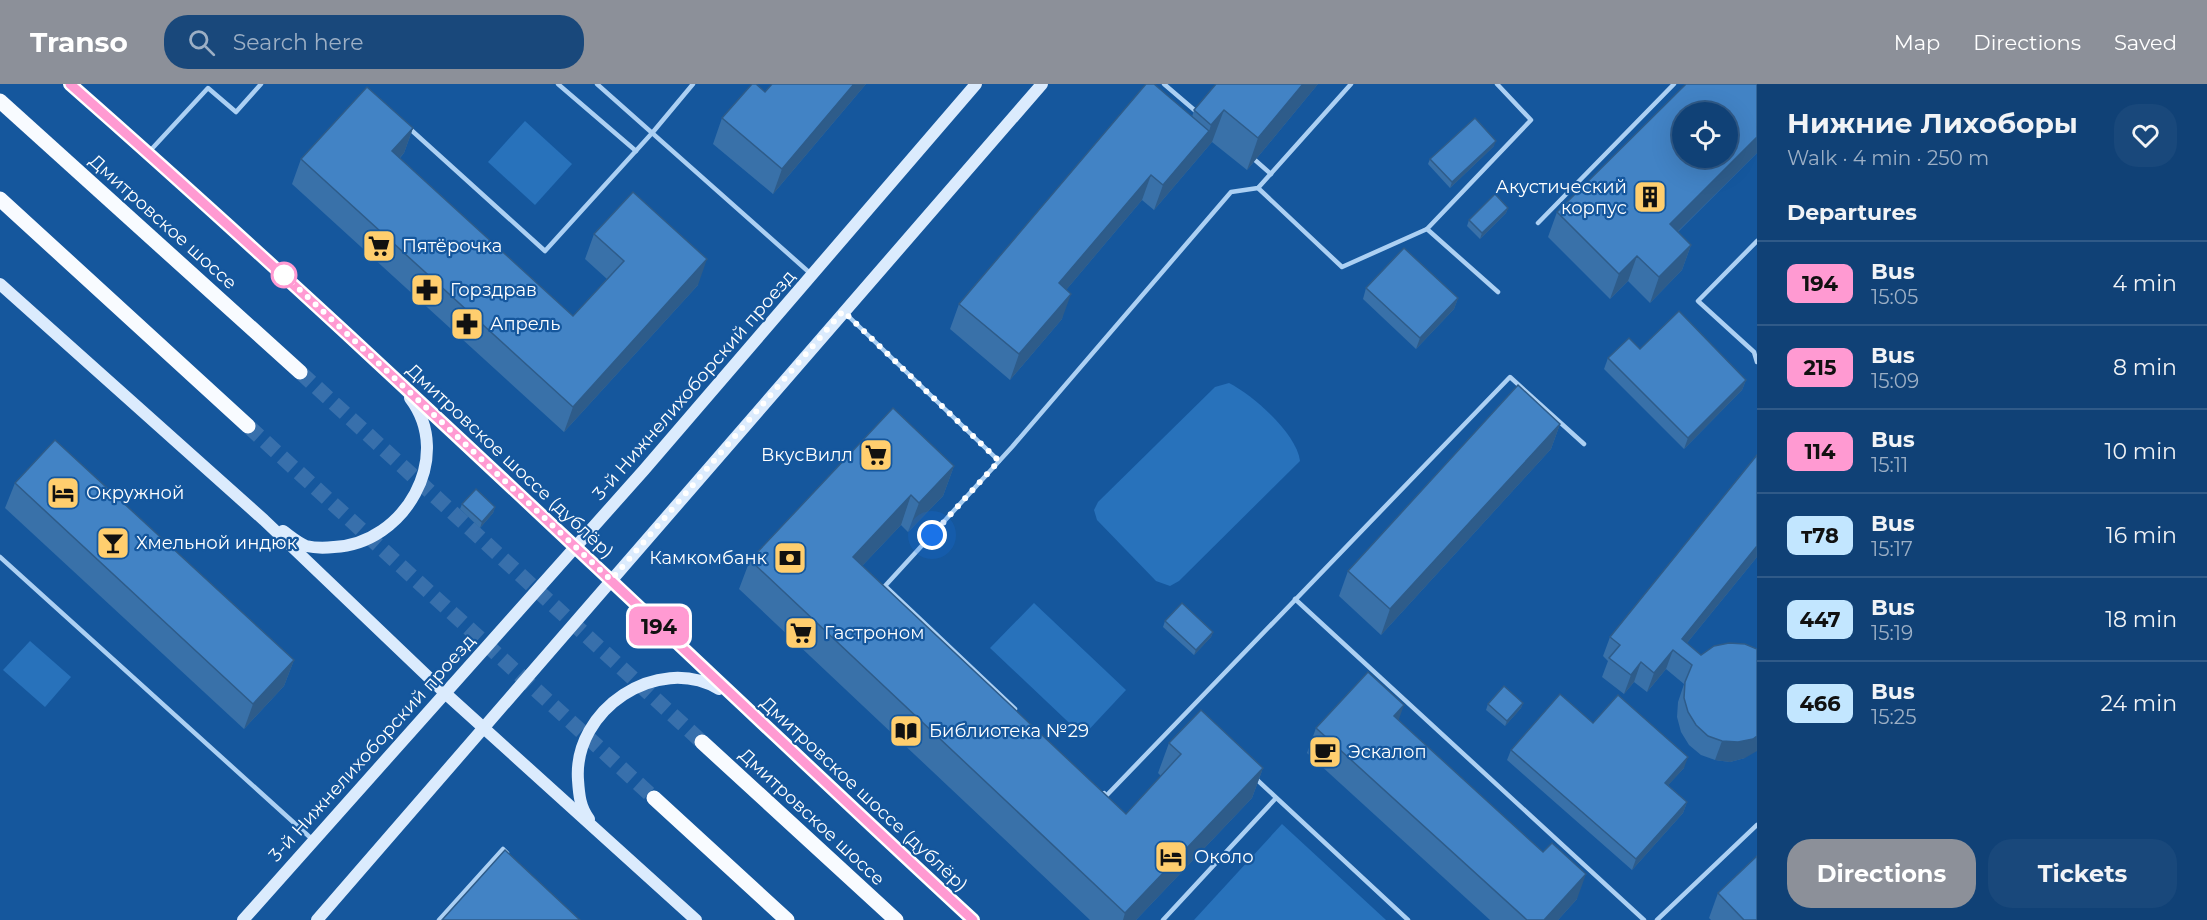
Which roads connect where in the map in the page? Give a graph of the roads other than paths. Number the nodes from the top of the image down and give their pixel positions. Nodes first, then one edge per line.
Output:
1 (70, 84) edge
2 (261, 84) edge
3 (558, 84) edge
4 (597, 84) edge
5 (693, 84) edge
6 (976, 84) edge
7 (1042, 84) edge
8 (1164, 84) edge
9 (1351, 84) edge
10 (1497, 84) edge
11 (1674, 84) edge
12 (210, 86) edge
13 (0, 101) edge
14 (1203, 118) edge
15 (403, 123) edge
16 (653, 132) junction
17 (636, 151) junction
18 (148, 153) junction
19 (1255, 160) edge
20 (1271, 174) junction
21 (1258, 188) junction
22 (0, 199) edge
23 (1538, 223) dead end
24 (1426, 229) junction
25 (1757, 241) edge
26 (813, 276) junction
27 (0, 284) edge
28 (1498, 292) dead end
29 (843, 311) junction
30 (1757, 362) edge
31 (300, 372) tunnel mouth
32 (395, 378) junction
33 (248, 426) tunnel mouth
34 (1584, 444) dead end
35 (999, 461) junction
36 (264, 520) junction
37 (576, 547) junction
38 (0, 557) edge
39 (611, 580) junction
40 (1295, 599) junction
41 (445, 693) junction
42 (730, 695) junction
43 (1185, 712) junction
44 (1021, 715) edge
45 (1193, 720) edge
46 (484, 729) junction
47 (702, 742) tunnel mouth
48 (1251, 775) edge
49 (1097, 788) edge
50 (654, 798) tunnel mouth
51 (1276, 798) junction
52 (1757, 825) edge
53 (599, 832) junction
54 (313, 840) junction
55 (512, 857) edge
56 (243, 920) edge
57 (317, 920) edge
58 (439, 920) edge
59 (696, 920) edge
60 (787, 920) edge
61 (896, 920) edge
62 (973, 920) edge
63 (1162, 920) edge
64 (1408, 920) edge
65 (1644, 920) edge
66 (1657, 920) edge

1 - 18 main road, Дмитровское шоссе (дублёр)
2 - 12 lane
3 - 17 lane
4 - 16 lane
5 - 16 lane
6 - 26 main road, 3-й Нижнелихоборский проезд
7 - 29 main road
8 - 14 lane
9 - 20 lane
10 - 24 lane
11 - 23 lane
12 - 18 lane
13 - 31 main road, Дмитровское шоссе
15 - 17 lane
16 - 17 lane
16 - 26 lane
18 - 32 main road, Дмитровское шоссе (дублёр)
19 - 20 lane
20 - 21 lane
21 - 24 lane
21 - 35 lane
22 - 33 main road
24 - 28 lane
25 - 30 lane
26 - 37 main road, 3-й Нижнелихоборский проезд
27 - 36 main road
29 - 35 lane
29 - 39 main road
32 - 36 main road
32 - 37 main road, Дмитровское шоссе (дублёр)
34 - 40 lane
35 - 44 lane
36 - 41 main road
37 - 39 main road, Дмитровское шоссе (дублёр)
37 - 41 main road, 3-й Нижнелихоборский проезд
38 - 54 lane
39 - 42 main road, Дмитровское шоссе (дублёр)
39 - 46 main road
40 - 43 lane
40 - 65 lane
41 - 46 main road
41 - 54 main road, 3-й Нижнелихоборский проезд
42 - 53 main road
42 - 62 main road, Дмитровское шоссе (дублёр)
43 - 45 lane
43 - 49 lane
46 - 53 main road
46 - 57 main road
47 - 61 main road, Дмитровское шоссе
48 - 51 lane
50 - 60 main road
51 - 63 lane
51 - 64 lane
52 - 66 lane
53 - 59 main road
54 - 56 main road, 3-й Нижнелихоборский проезд
55 - 58 lane

